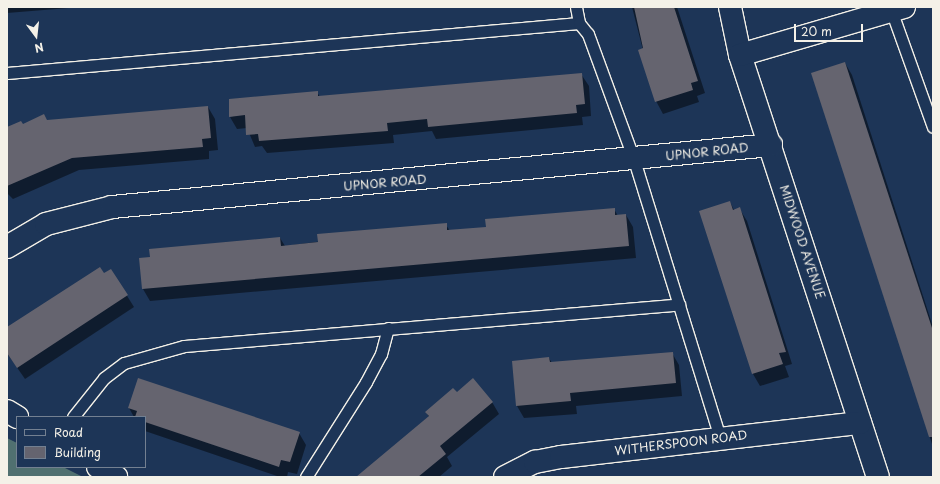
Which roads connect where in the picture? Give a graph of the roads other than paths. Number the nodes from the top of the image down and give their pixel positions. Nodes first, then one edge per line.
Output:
1 (576, 7) edge
2 (730, 7) edge
3 (895, 8) edge
4 (579, 24) junction
5 (740, 55) junction
6 (7, 73) edge
7 (933, 127) edge
8 (771, 145) junction
9 (634, 160) junction
10 (10, 240) edge
11 (679, 304) junction
12 (388, 328) junction
13 (7, 411) edge
14 (16, 416) edge
15 (74, 416) edge
16 (860, 423) junction
17 (720, 438) junction
18 (100, 468) edge
19 (116, 477) edge
20 (306, 477) edge
21 (505, 477) edge
22 (878, 477) edge

1 - 4 lane
2 - 5 street, MIDWOOD AVENUE
3 - 5 street
3 - 7 lane
4 - 6 lane
4 - 9 lane
5 - 8 street, MIDWOOD AVENUE
8 - 9 street, UPNOR ROAD
8 - 16 street, MIDWOOD AVENUE
9 - 10 street, UPNOR ROAD
9 - 11 lane
11 - 12 lane
11 - 17 lane
12 - 15 lane
12 - 20 lane
13 - 14 street
16 - 17 street, WITHERSPOON ROAD
16 - 22 street, MIDWOOD AVENUE
17 - 21 street, WITHERSPOON ROAD
18 - 19 street

